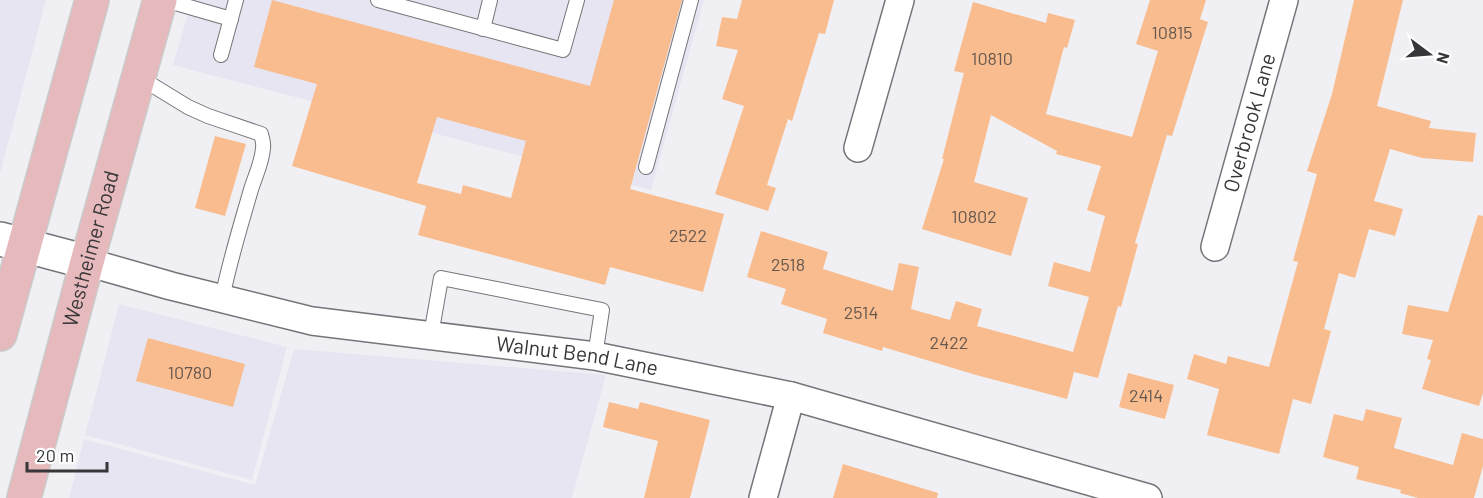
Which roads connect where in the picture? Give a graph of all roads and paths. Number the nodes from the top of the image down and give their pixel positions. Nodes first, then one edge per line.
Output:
1 (92, 0) edge
2 (163, 0) edge
3 (237, 0) edge
4 (378, 0) edge
5 (490, 0) edge
6 (577, 0) edge
7 (691, 0) edge
8 (900, 0) edge
9 (1284, 0) edge
10 (231, 19) junction
11 (483, 29) junction
12 (221, 55) dead end
13 (139, 77) junction
14 (858, 148) dead end
15 (646, 167) dead end
16 (12, 242) edge
17 (1215, 247) dead end
18 (87, 262) junction
19 (222, 298) junction
20 (0, 334) edge
21 (431, 335) junction
22 (595, 356) junction
23 (790, 396) junction
24 (24, 498) edge
25 (763, 498) edge
26 (1148, 498) edge

1 - 16 main road
2 - 10 lane
2 - 13 main road, Westheimer Road
3 - 10 lane
4 - 11 lane
5 - 11 lane
6 - 11 lane
7 - 15 lane
8 - 14 street
9 - 17 street, Overbrook Lane
10 - 12 lane
13 - 18 main road, Westheimer Road
13 - 19 lane
16 - 18 street, Walnut Bend Lane
16 - 20 main road
18 - 19 street, Walnut Bend Lane
18 - 24 main road, Westheimer Road
19 - 21 street, Walnut Bend Lane
21 - 22 street, Walnut Bend Lane
21 - 22 lane
22 - 23 street, Walnut Bend Lane
23 - 25 street
23 - 26 street, Walnut Bend Lane

